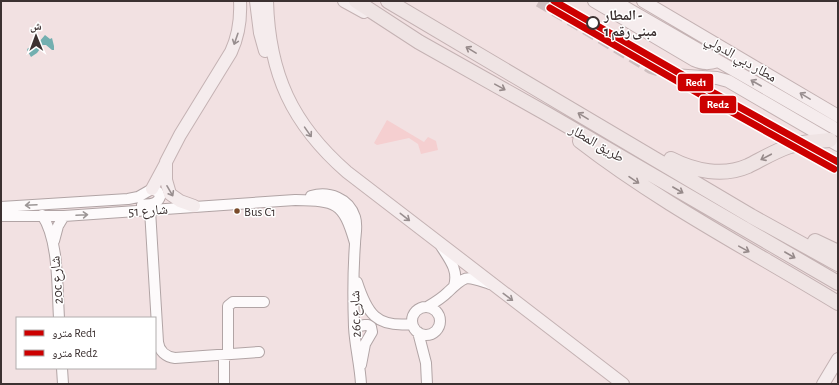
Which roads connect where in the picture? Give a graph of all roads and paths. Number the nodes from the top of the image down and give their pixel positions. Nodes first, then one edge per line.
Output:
1 (240, 1) edge
2 (256, 1) edge
3 (267, 1) edge
4 (344, 1) edge
5 (356, 1) edge
6 (388, 1) edge
7 (594, 1) edge
8 (614, 1) edge
9 (643, 1) edge
10 (657, 25) junction
11 (685, 25) junction
12 (393, 26) junction
13 (680, 56) dead end
14 (271, 60) junction
15 (718, 61) junction
16 (673, 75) tunnel mouth
17 (728, 81) junction
18 (835, 112) edge
19 (547, 114) junction
20 (616, 137) junction
21 (835, 138) edge
22 (166, 162) junction
23 (152, 190) junction
24 (734, 205) junction
25 (194, 206) junction
26 (1, 207) edge
27 (150, 210) junction
28 (110, 213) junction
29 (42, 215) junction
30 (1, 216) edge
31 (64, 216) junction
32 (53, 243) junction
33 (355, 243) joint
34 (440, 244) junction
35 (838, 252) edge
36 (838, 264) edge
37 (354, 274) junction
38 (838, 283) edge
39 (492, 285) junction
40 (451, 290) junction
41 (264, 302) dead end
42 (838, 303) edge
43 (427, 307) junction
44 (59, 317) edge
45 (440, 318) junction
46 (354, 327) junction
47 (415, 328) junction
48 (432, 334) junction
49 (259, 352) dead end
50 (226, 355) junction
51 (838, 358) edge
52 (426, 363) junction
53 (62, 369) edge
54 (360, 369) junction
55 (224, 383) edge
56 (63, 384) edge
57 (361, 384) edge
58 (427, 384) edge
59 (623, 384) edge
60 (823, 384) edge

1 -> 22 main road
2 - 14 main road
3 - 14 main road
4 - 12 main road
5 - 12 highway, طريق المطار
20 -> 6 highway, طريق المطار
7 - 15 main road
8 - 10 main road, مطار دبي الدولي
9 - 11 main road, مطار دبي الدولي
10 - 11 main road
10 - 15 main road, مطار دبي الدولي
18 -> 11 main road, مطار دبي الدولي
12 -> 19 highway, طريق المطار
13 - 17 main road
14 -> 34 main road
21 -> 15 main road, مطار دبي الدولي
16 - 17 main road
17 - 21 main road
19 -> 38 highway, طريق المطار
19 -> 42 highway
21 -> 20 highway
20 - 24 highway, طريق المطار
22 - 23 main road
22 -> 25 main road
23 -> 26 street, شارع 51
23 - 28 street
24 - 35 highway
24 - 36 highway, طريق المطار
25 - 27 street, شارع 51
25 - 33 street, شارع 51
27 - 28 street, شارع 51
27 - 50 street
31 -> 28 street, شارع 51
29 - 30 street, شارع 51
29 - 31 street, شارع 51
29 - 32 street, 20c شارع
31 - 32 street, 20c شارع
32 - 44 street, 20c شارع
33 - 37 street, 26c شارع
34 - 39 main road
34 - 40 street
37 - 46 street, 26c شارع
37 - 47 street
39 - 40 street
39 -> 59 main road
40 - 43 street
40 - 45 street
41 - 50 street
43 - 45 street
43 - 47 street
45 - 48 street
46 - 54 street, 26c شارع
46 - 54 street
47 - 48 street
47 - 52 street
48 - 52 street
49 - 50 street
50 - 55 street
51 - 60 main road
52 - 58 street
53 - 56 street
54 - 57 street, 26c شارع

